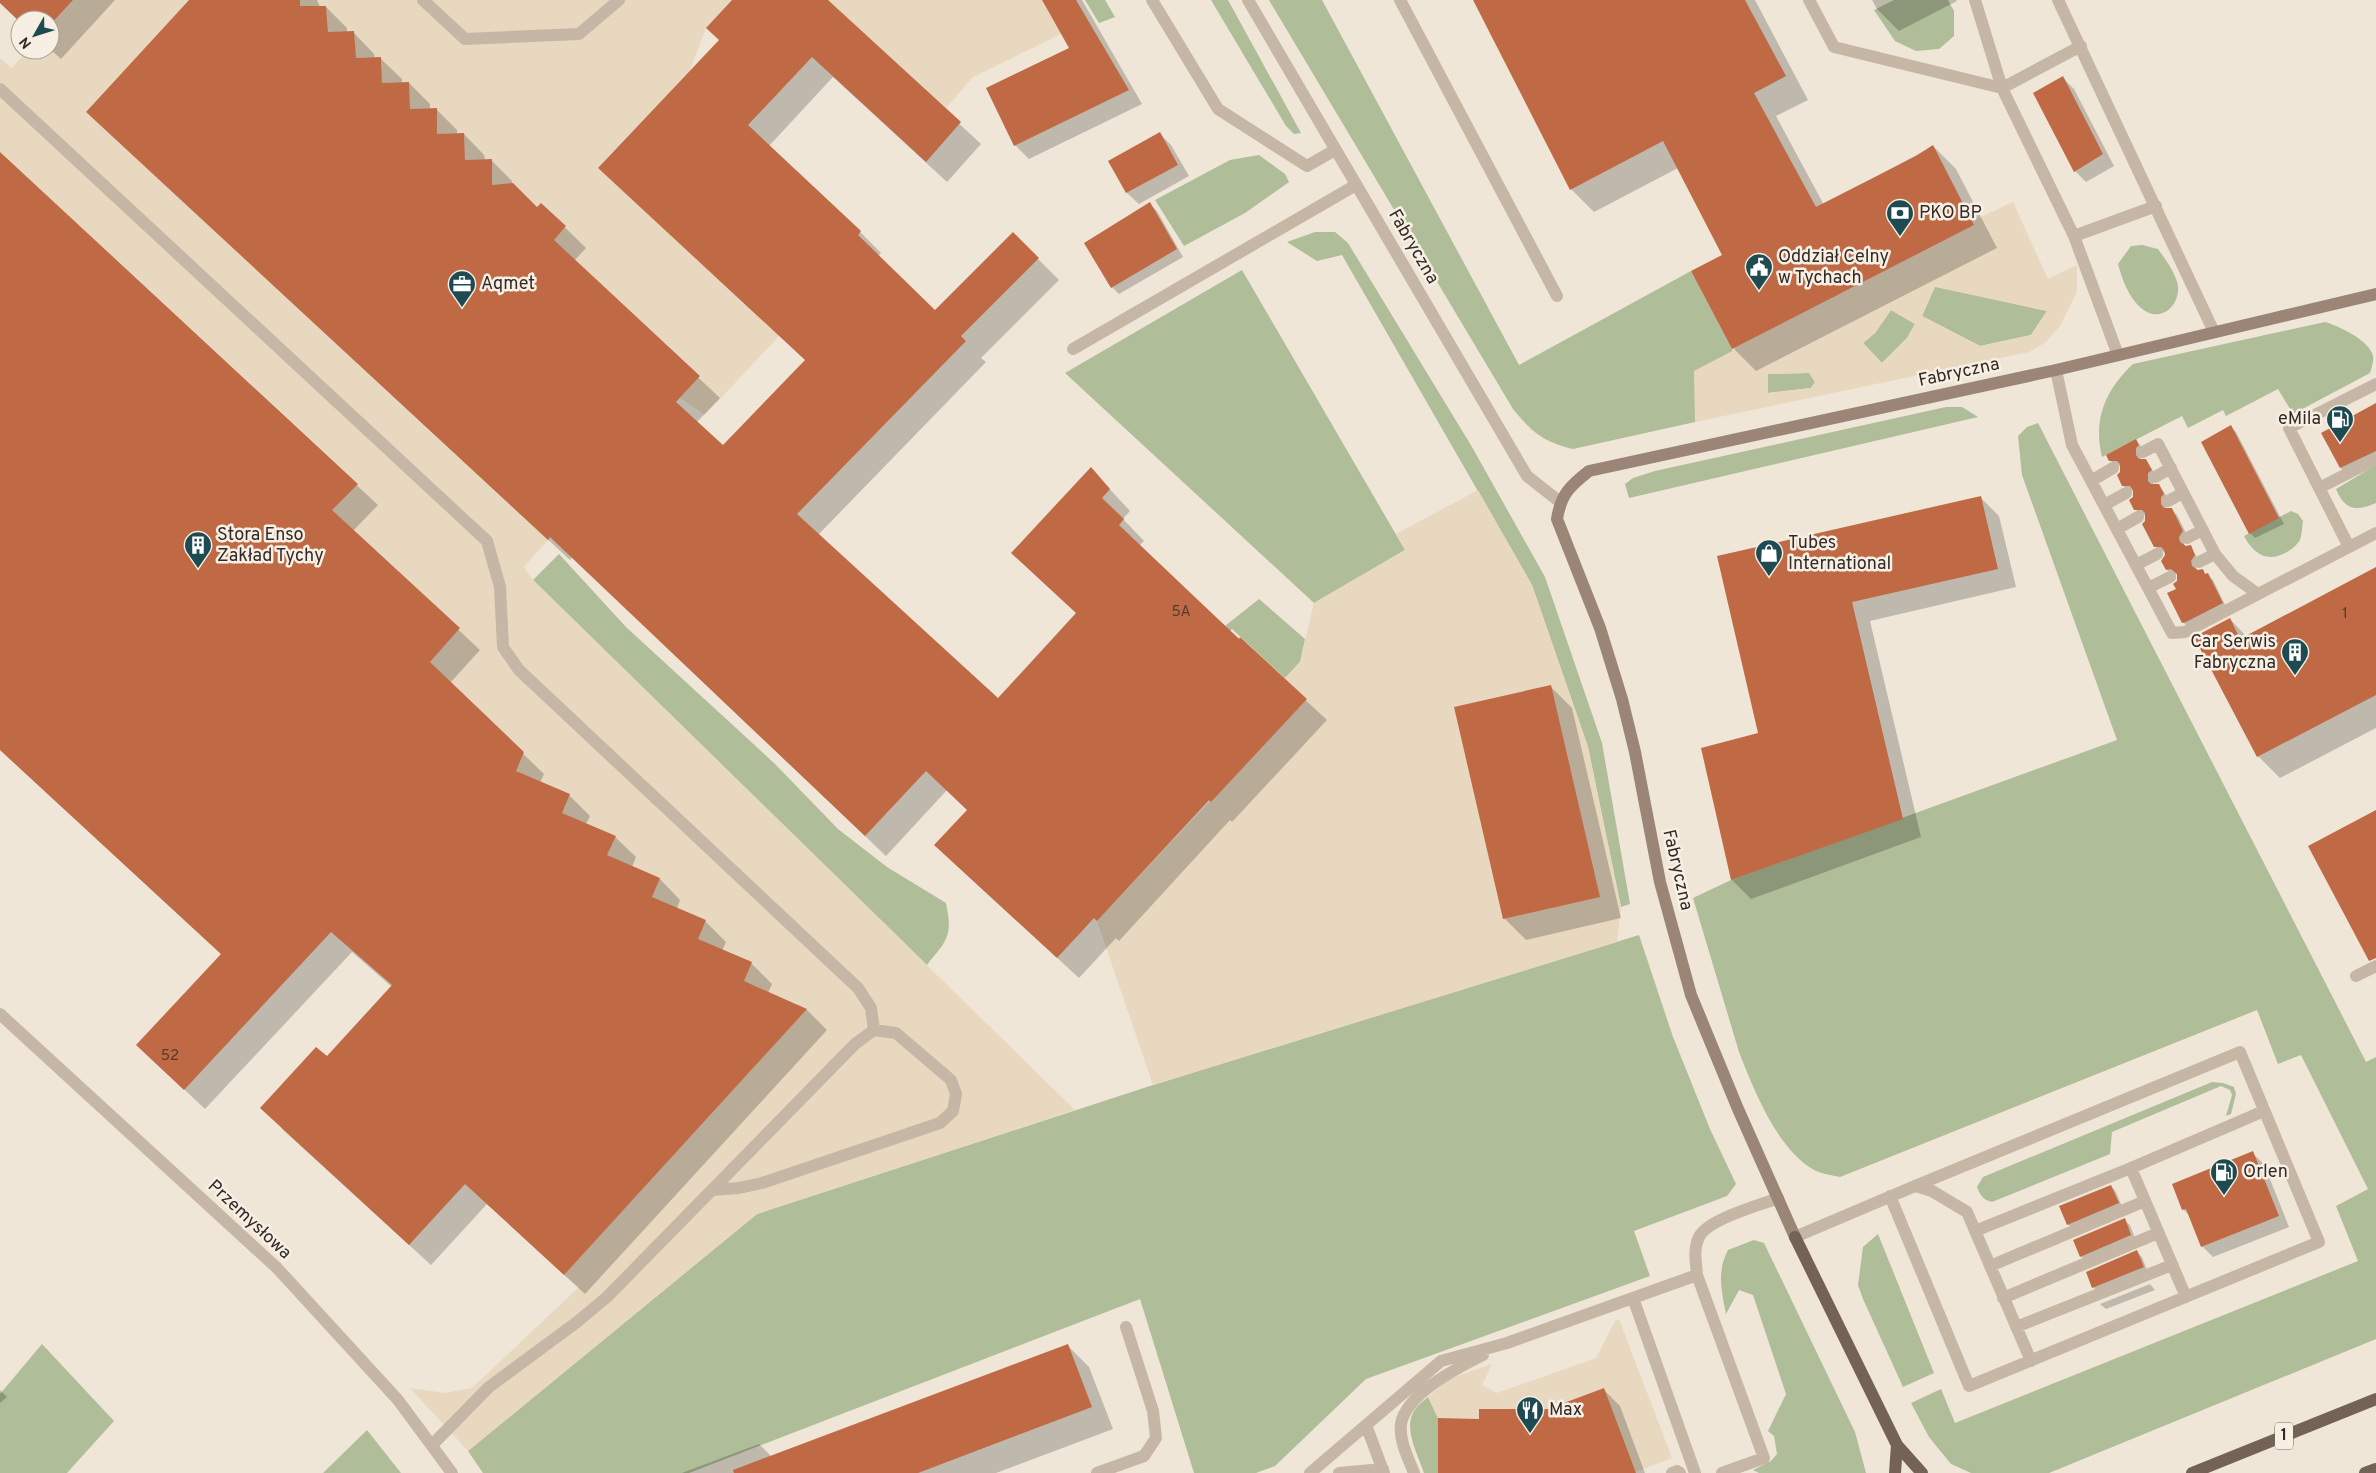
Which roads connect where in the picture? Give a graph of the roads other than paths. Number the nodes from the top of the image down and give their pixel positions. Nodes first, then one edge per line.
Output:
1 (423, 0) edge
2 (619, 0) edge
3 (1152, 0) edge
4 (1248, 0) edge
5 (1400, 0) edge
6 (1809, 0) edge
7 (1975, 0) edge
8 (2058, 0) edge
9 (2080, 46) junction
10 (2002, 88) junction
11 (0, 89) edge
12 (1336, 150) junction
13 (1356, 185) junction
14 (2156, 206) junction
15 (2074, 236) junction
16 (2376, 294) edge
17 (1557, 296) dead end
18 (2214, 332) junction
19 (1073, 349) dead end
20 (2118, 355) junction
21 (2056, 370) junction
22 (2376, 384) edge
23 (2143, 452) dead end
24 (2376, 459) edge
25 (2113, 468) dead end
26 (2171, 468) junction
27 (2155, 477) dead end
28 (2091, 480) junction
29 (2319, 488) junction
30 (2126, 493) dead end
31 (2183, 493) junction
32 (2168, 501) dead end
33 (1560, 502) junction
34 (2104, 505) junction
35 (2138, 517) dead end
36 (2117, 529) junction
37 (2203, 530) junction
38 (2376, 533) edge
39 (2187, 538) dead end
40 (2349, 547) junction
41 (2157, 554) dead end
42 (2216, 554) junction
43 (2199, 562) dead end
44 (2136, 565) junction
45 (2170, 577) dead end
46 (2148, 588) junction
47 (2258, 594) junction
48 (2376, 966) edge
49 (2356, 976) dead end
50 (0, 1014) edge
51 (874, 1030) junction
52 (2264, 1111) junction
53 (2131, 1168) junction
54 (1915, 1186) junction
55 (712, 1190) junction
56 (1890, 1196) junction
57 (1778, 1198) junction
58 (2145, 1201) junction
59 (1975, 1231) junction
60 (2158, 1233) junction
61 (1796, 1237) junction
62 (2172, 1265) junction
63 (1990, 1266) junction
64 (1697, 1275) junction
65 (2186, 1297) junction
66 (1633, 1298) junction
67 (2003, 1298) junction
68 (1126, 1327) dead end
69 (2016, 1327) junction
70 (1507, 1343) junction
71 (2031, 1361) junction
72 (2376, 1400) edge
73 (1366, 1425) junction
74 (432, 1445) junction
75 (1897, 1445) junction
76 (2376, 1469) edge
77 (1384, 1471) edge
78 (452, 1473) edge
79 (1096, 1473) edge
80 (1310, 1473) edge
81 (1339, 1473) edge
82 (1414, 1473) edge
83 (1672, 1473) edge
84 (1680, 1473) edge
85 (1694, 1473) edge
86 (1722, 1473) edge
87 (1895, 1473) edge
88 (1922, 1473) edge
89 (2192, 1473) edge
90 (2365, 1473) edge

1 - 2 street
3 - 12 street
4 - 12 street, Fabryczna
5 - 17 street
6 - 10 street
7 - 10 street
8 - 9 street
9 - 10 street
9 - 14 street
10 - 15 street
11 - 51 street
12 - 13 street, Fabryczna
13 - 19 street
13 - 33 street, Fabryczna
14 - 15 street
14 - 18 street
15 - 20 street
16 - 18 main road, Fabryczna
18 - 20 main road, Fabryczna
20 - 21 main road, Fabryczna
21 - 28 street
21 - 33 main road, Fabryczna
22 - 29 street
23 - 26 street
24 - 29 street
25 - 28 street
26 - 27 street
26 - 31 street
28 - 34 street
29 - 40 street
30 - 34 street
31 - 32 street
31 - 37 street
33 - 57 main road, Fabryczna
34 - 36 street
35 - 36 street
36 - 44 street
37 - 39 street
37 - 42 street
38 - 40 street
40 - 47 street
41 - 44 street
42 - 43 street
42 - 47 street
44 - 46 street
45 - 46 street
46 - 47 street
48 - 49 street
50 - 74 street, Przemysłowa
51 - 55 street
51 - 55 street
52 - 53 street
52 - 54 street
52 - 65 street
53 - 58 street
53 - 59 street
54 - 56 street
54 - 59 street
55 - 74 street
56 - 61 street
56 - 71 street
57 - 61 main road, Fabryczna
57 - 64 street
58 - 60 street
58 - 63 street
59 - 63 street
60 - 62 street
60 - 67 street
61 - 75 main road
62 - 65 street
62 - 69 street
63 - 67 street
64 - 66 street
64 - 86 street
65 - 71 street
66 - 70 street
66 - 85 street
67 - 69 street
68 - 79 street
69 - 71 street
70 - 73 street
70 - 82 street
72 - 89 main road, 1
73 - 77 street
73 - 80 street
74 - 78 street, Przemysłowa
75 - 87 main road
75 - 88 main road
76 - 90 main road
77 - 81 street
83 - 84 street

